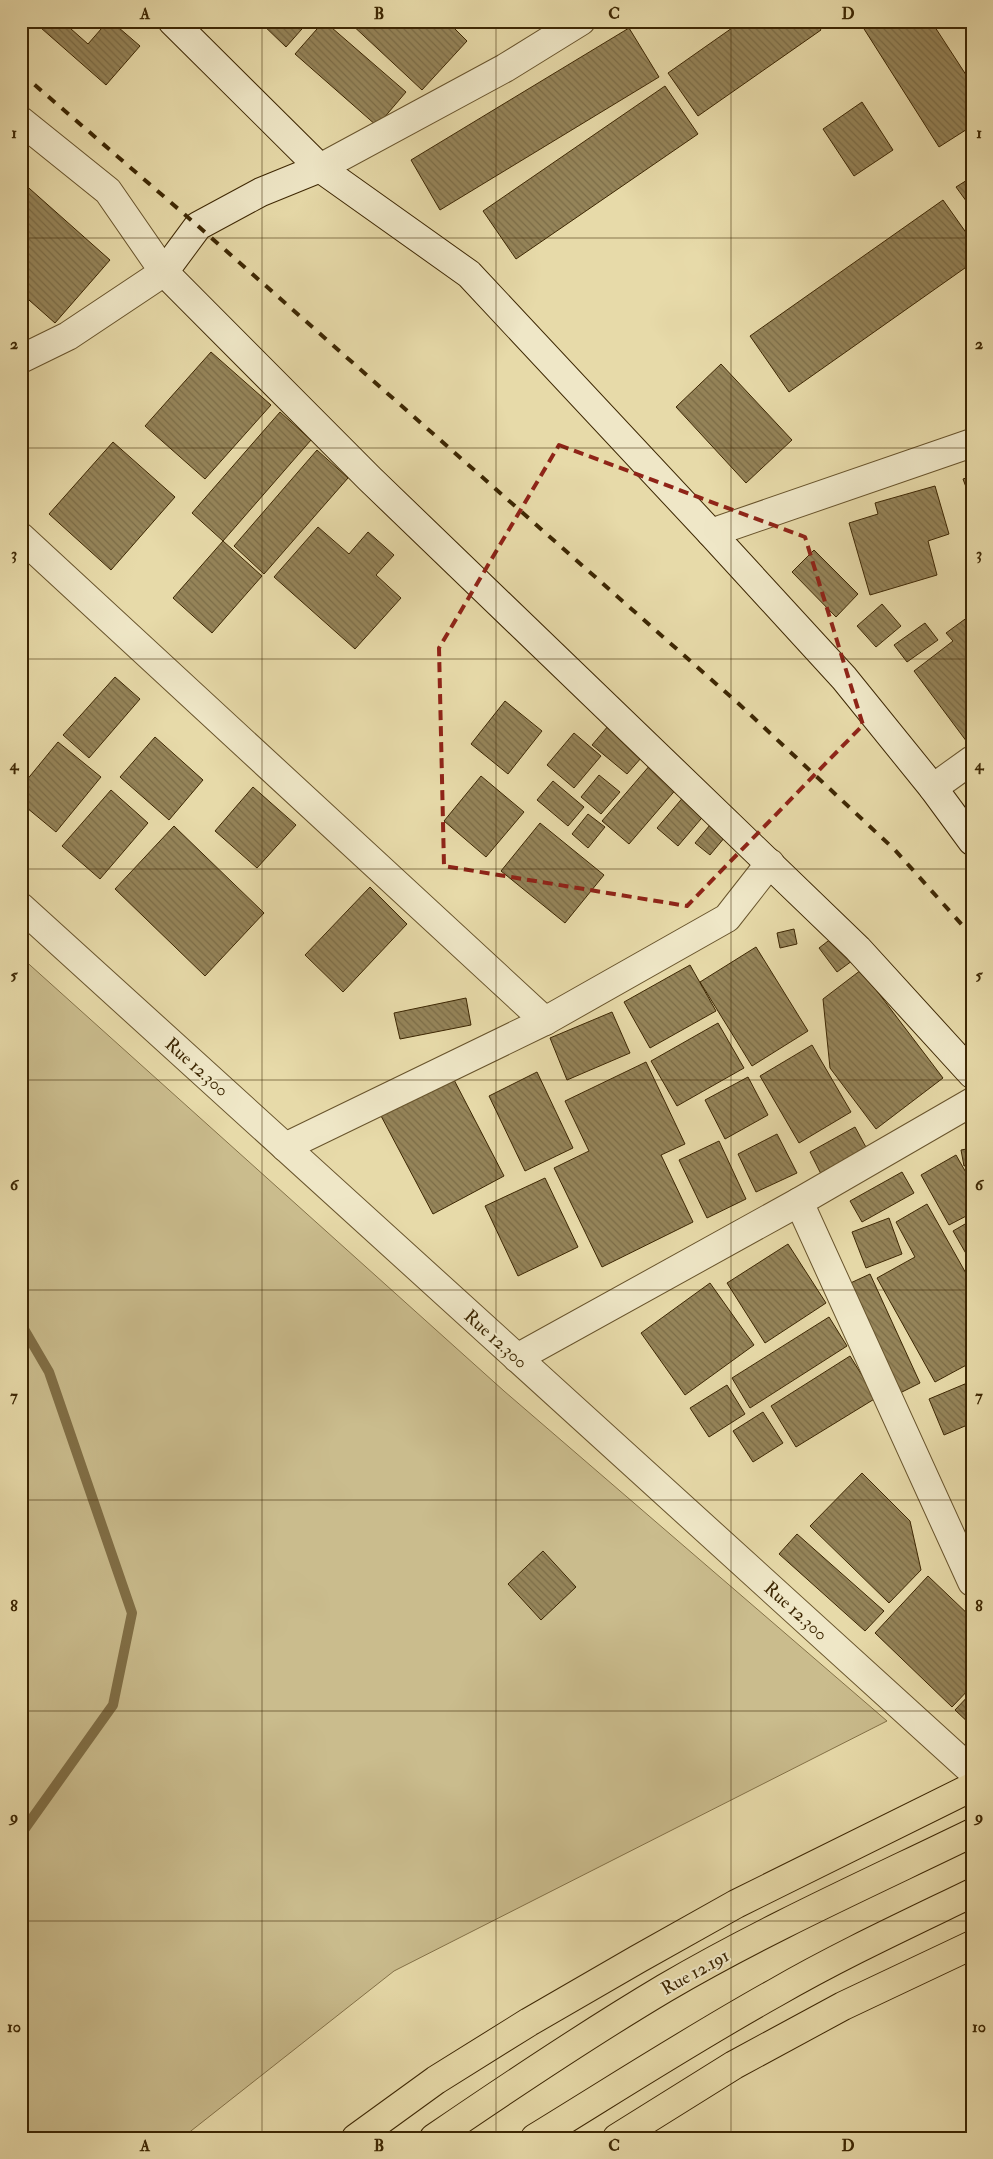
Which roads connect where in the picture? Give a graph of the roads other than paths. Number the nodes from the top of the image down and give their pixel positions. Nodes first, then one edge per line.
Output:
1 (172, 21) edge
2 (581, 21) edge
3 (21, 121) edge
4 (320, 168) junction
5 (164, 272) junction
6 (21, 359) edge
7 (972, 444) edge
8 (712, 533) junction
9 (21, 537) edge
10 (972, 760) edge
11 (934, 788) junction
12 (972, 841) edge
13 (770, 863) junction
14 (21, 907) edge
15 (545, 1021) junction
16 (972, 1074) edge
17 (972, 1102) edge
18 (285, 1147) junction
19 (800, 1202) junction
20 (517, 1358) junction
21 (972, 1582) edge
22 (972, 1771) edge
23 (972, 1787) edge
24 (972, 1833) edge
25 (972, 1893) edge
26 (972, 1945) edge
27 (356, 2138) edge
28 (434, 2138) edge
29 (535, 2138) edge
30 (617, 2138) edge

1 - 4 street
2 - 4 street
3 - 5 street
4 - 5 street
4 - 8 street
5 - 6 street
5 - 13 street
7 - 8 street
8 - 11 street
9 - 15 street
10 - 11 street
11 - 12 street
13 - 15 street
13 - 16 street
14 - 18 street, Rue 12.300
15 - 18 street
17 - 19 street
18 - 20 street, Rue 12.300
19 - 20 street
19 - 21 street
20 - 22 street, Rue 12.300
23 - 27 main road
24 - 28 main road, Rue 12.191
25 - 29 main road
26 - 30 main road

